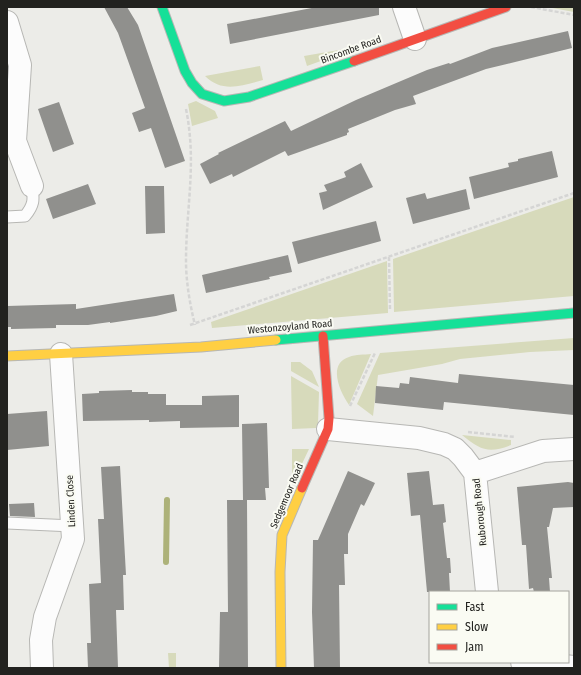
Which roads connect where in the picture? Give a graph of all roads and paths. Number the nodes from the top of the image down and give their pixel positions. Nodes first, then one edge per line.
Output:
1 (162, 7) edge
2 (404, 7) edge
3 (506, 7) edge
4 (531, 7) edge
5 (574, 15) edge
6 (7, 22) edge
7 (415, 39) junction
8 (185, 104) dead end
9 (11, 141) edge
10 (32, 186) joint
11 (574, 194) edge
12 (7, 217) edge
13 (390, 257) junction
14 (574, 313) edge
15 (195, 323) junction
16 (188, 326) dead end
17 (388, 330) junction
18 (323, 336) junction
19 (200, 347) junction
20 (61, 354) junction
21 (7, 356) edge
22 (333, 430) junction
23 (464, 432) dead end
24 (522, 440) dead end
25 (574, 449) edge
26 (475, 473) junction
27 (7, 523) edge
28 (73, 526) junction
29 (487, 591) edge
30 (532, 663) edge
31 (574, 667) edge
32 (42, 668) edge
33 (281, 668) edge

1 - 7 street, Bincombe Road
2 - 7 street
3 - 7 street, Bincombe Road
4 - 5 path
6 - 9 street
8 - 15 path
9 - 10 street
10 - 12 lane
11 - 13 path
13 - 15 path
13 - 17 path
14 - 17 street, Westonzoyland Road
15 - 16 path
15 - 19 path
17 - 18 street, Westonzoyland Road
17 - 22 path
18 - 19 street, Westonzoyland Road
18 - 22 street, Sedgemoor Road
19 - 20 street, Westonzoyland Road
20 - 21 street, Westonzoyland Road
20 - 28 street, Linden Close
22 - 26 street, Ruborough Road
22 - 33 street, Sedgemoor Road
23 - 24 path
25 - 26 street
26 - 29 street, Ruborough Road
27 - 28 lane
28 - 32 street, Linden Close
30 - 31 street

